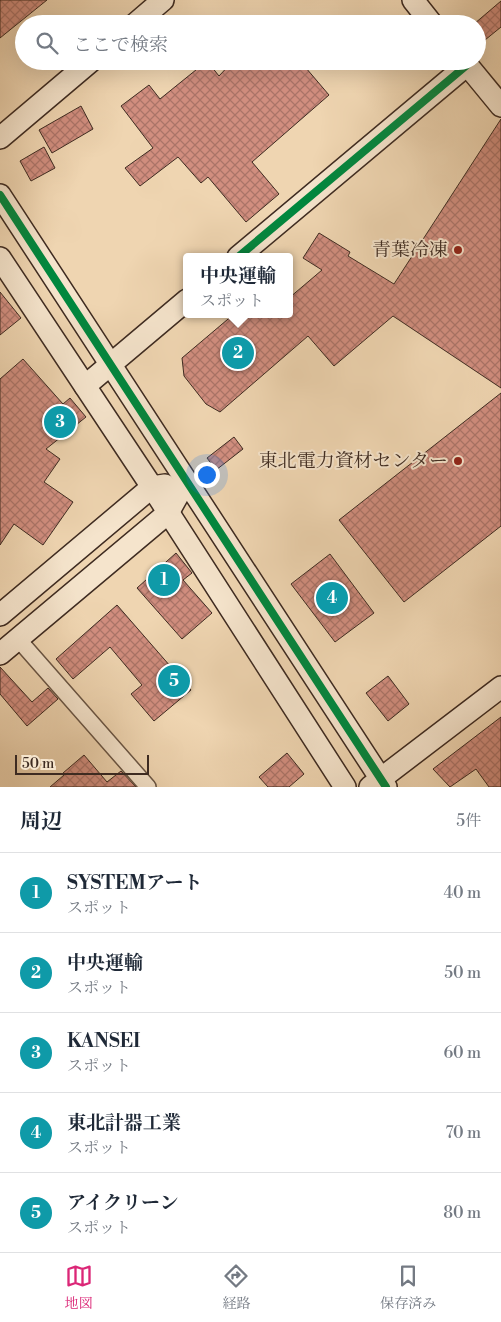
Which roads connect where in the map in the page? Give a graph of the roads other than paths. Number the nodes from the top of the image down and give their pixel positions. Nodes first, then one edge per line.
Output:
1 (163, 0) edge
2 (413, 0) edge
3 (146, 15) edge
4 (425, 15) edge
5 (80, 70) edge
6 (457, 70) edge
7 (471, 70) edge
8 (501, 106) edge
9 (0, 138) edge
10 (0, 195) edge
11 (243, 253) edge
12 (0, 258) edge
13 (183, 303) edge
14 (110, 364) junction
15 (85, 386) junction
16 (186, 481) junction
17 (152, 487) junction
18 (168, 513) junction
19 (0, 615) edge
20 (18, 639) junction
21 (0, 654) edge
22 (501, 687) edge
23 (379, 784) edge
24 (148, 787) edge
25 (345, 787) edge

1 - 3 street
2 - 4 street
5 - 9 street
6 - 11 street
7 - 8 street
10 - 14 street
12 - 15 street
13 - 14 street
14 - 15 street
14 - 16 street
15 - 17 street
16 - 17 street
16 - 18 street
16 - 23 street
17 - 18 street
17 - 19 street
18 - 20 street
18 - 25 street
20 - 21 street
20 - 24 street
22 - 23 street

